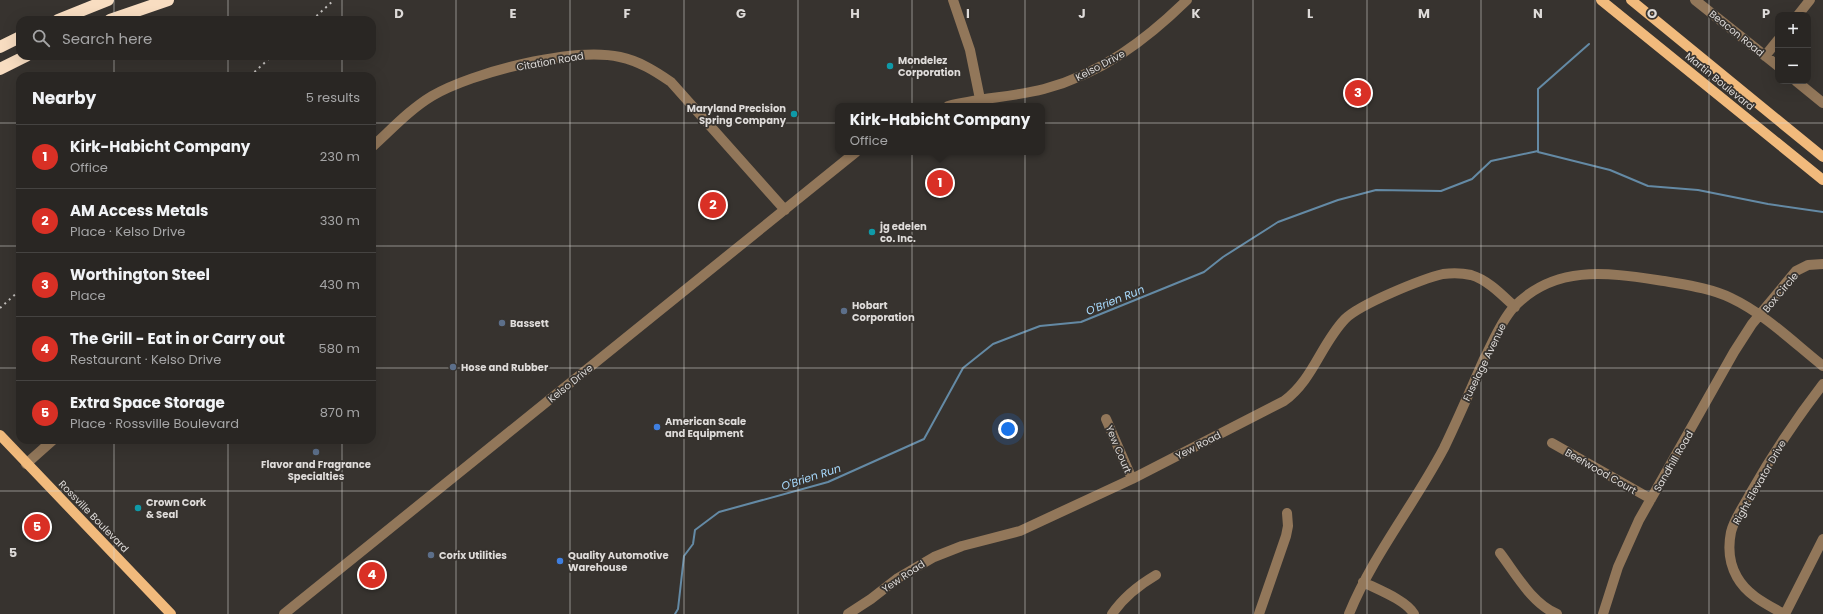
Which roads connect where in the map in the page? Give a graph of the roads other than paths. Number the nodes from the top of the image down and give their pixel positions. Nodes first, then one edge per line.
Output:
1 (108, 0) edge
2 (168, 0) edge
3 (953, 0) edge
4 (1187, 0) edge
5 (1601, 0) edge
6 (1632, 0) edge
7 (1695, 0) edge
8 (1810, 0) edge
9 (1800, 12) edge
10 (68, 16) edge
11 (122, 16) edge
12 (16, 39) edge
13 (1775, 44) edge
14 (0, 47) edge
15 (1765, 56) junction
16 (18, 60) edge
17 (1775, 64) edge
18 (0, 69) edge
19 (1800, 84) edge
20 (980, 99) junction
21 (962, 103) edge
22 (1823, 103) edge
23 (376, 143) edge
24 (1821, 153) edge
25 (852, 155) edge
26 (1823, 180) edge
27 (785, 210) junction
28 (1823, 264) edge
29 (1515, 306) junction
30 (1760, 316) junction
31 (1823, 366) edge
32 (1823, 384) edge
33 (1106, 419) dead end
34 (0, 435) edge
35 (1552, 443) dead end
36 (48, 444) edge
37 (26, 464) junction
38 (1132, 479) junction
39 (1650, 499) junction
40 (1287, 513) dead end
41 (1823, 539) edge
42 (1500, 553) dead end
43 (1156, 575) dead end
44 (1363, 582) junction
45 (171, 614) edge
46 (284, 614) edge
47 (848, 614) edge
48 (1112, 614) edge
49 (1259, 614) edge
50 (1349, 614) edge
51 (1414, 614) edge
52 (1557, 614) edge
53 (1603, 614) edge
54 (1784, 614) edge

1 - 10 highway
2 - 11 highway
3 - 20 street
4 - 20 street, Kelso Drive
5 - 26 main road, Martin Boulevard
6 - 24 main road, Martin Boulevard
7 - 15 street, Beacon Road
8 - 9 street
12 - 14 highway
13 - 15 street
15 - 17 street, Beacon Road
16 - 18 highway
19 - 22 street
20 - 21 street, Kelso Drive
23 - 27 street, Citation Road
25 - 27 street, Kelso Drive
27 - 46 street, Kelso Drive
28 - 30 street, Box Circle
29 - 30 street, Fuselage Avenue
29 - 38 street, Yew Road
29 - 44 street, Fuselage Avenue
30 - 31 street, Fuselage Avenue
30 - 39 street, Sandhill Road
32 - 54 street, Right Elevator Drive
33 - 38 street, Yew Court
34 - 37 main road, Rossville Boulevard
35 - 39 street, Beefwood Court
36 - 37 street
37 - 45 main road, Rossville Boulevard
38 - 47 street, Yew Road
39 - 53 street, Sandhill Road
40 - 49 street
41 - 54 street
42 - 52 street
43 - 48 street
44 - 50 street, Fuselage Avenue
44 - 51 street

